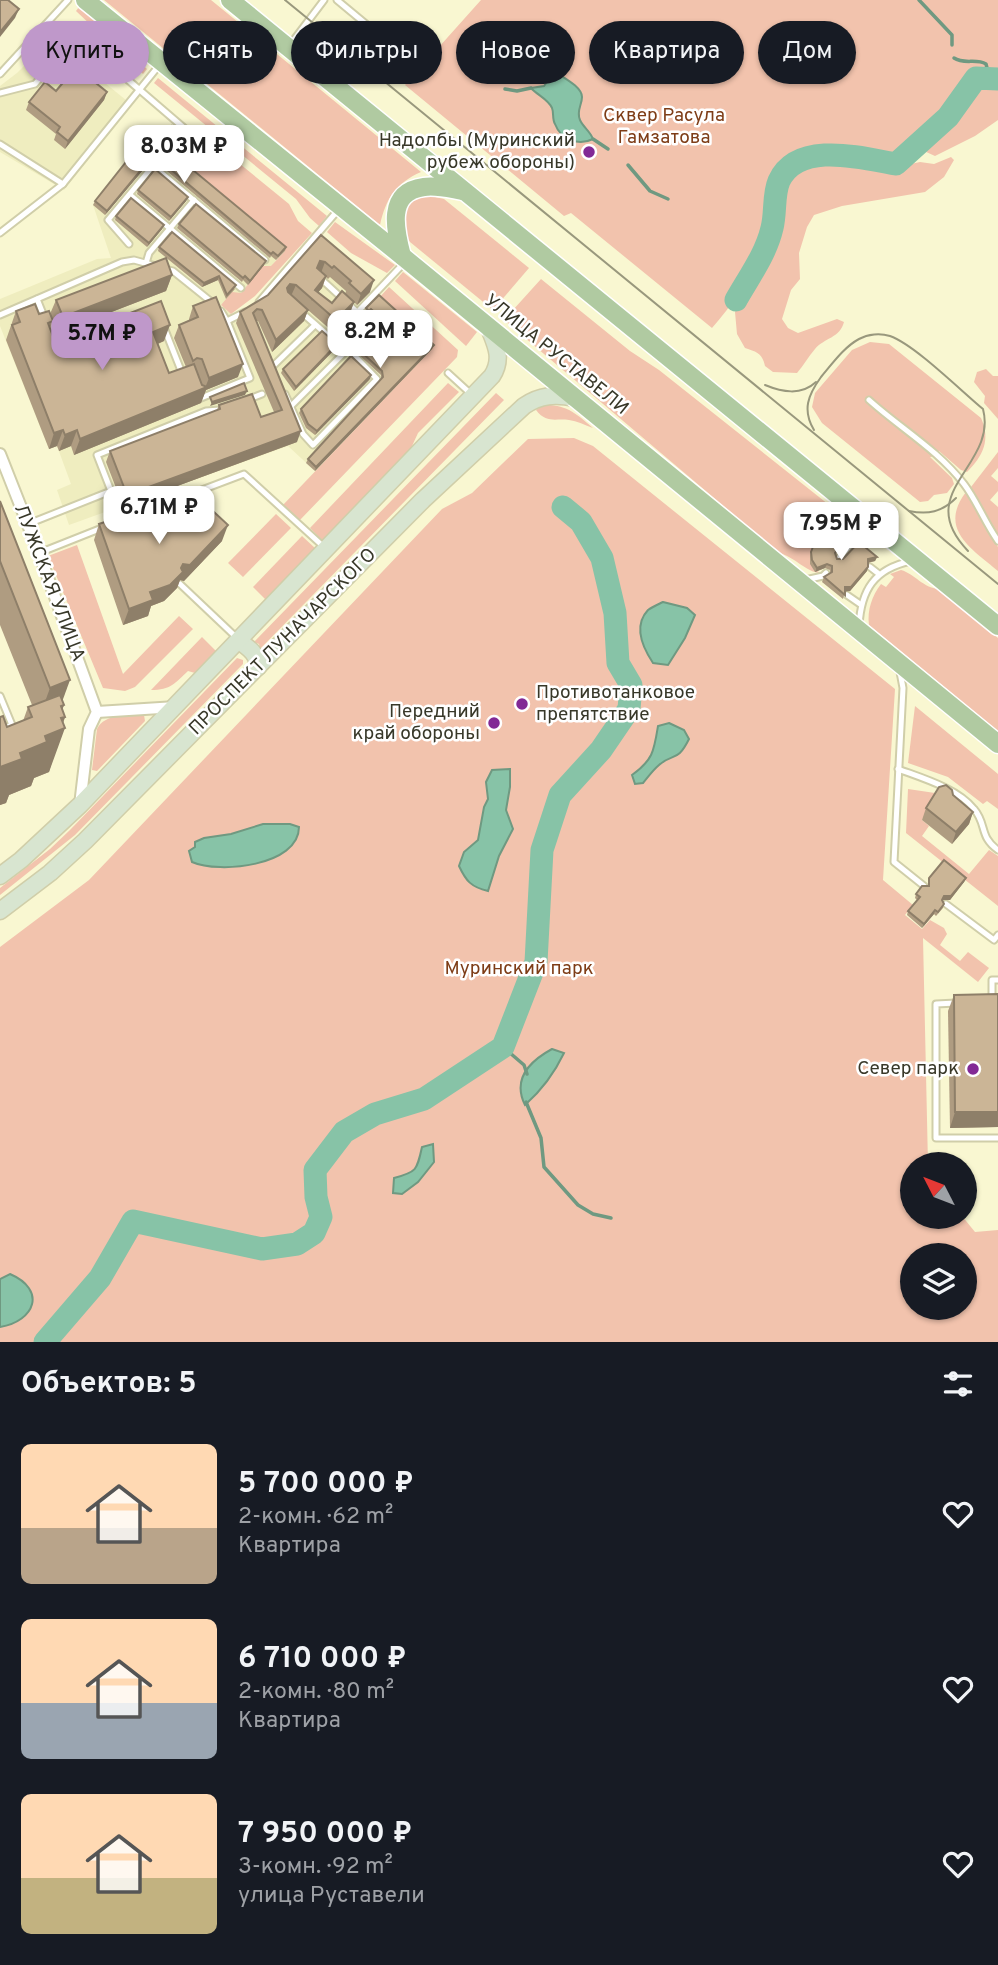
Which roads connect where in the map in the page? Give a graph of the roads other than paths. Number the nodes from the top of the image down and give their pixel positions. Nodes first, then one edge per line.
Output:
1 (68, 0) edge
2 (85, 0) edge
3 (230, 0) edge
4 (324, 0) edge
5 (337, 0) edge
6 (362, 21) edge
7 (288, 48) junction
8 (162, 62) junction
9 (0, 74) edge
10 (35, 84) edge
11 (133, 84) edge
12 (139, 89) junction
13 (0, 93) edge
14 (0, 144) edge
15 (218, 161) dead end
16 (63, 184) junction
17 (464, 191) junction
18 (130, 195) junction
19 (194, 200) junction
20 (341, 207) junction
21 (170, 229) junction
22 (0, 233) edge
23 (129, 243) dead end
24 (405, 258) junction
25 (265, 260) edge
26 (146, 263) junction
27 (318, 277) edge
28 (241, 288) dead end
29 (37, 299) junction
30 (298, 309) edge
31 (357, 312) junction
32 (0, 315) edge
33 (227, 321) junction
34 (163, 323) edge
35 (120, 325) edge
36 (316, 325) junction
37 (489, 327) junction
38 (332, 339) junction
39 (348, 349) junction
40 (403, 354) edge
41 (267, 357) edge
42 (272, 367) junction
43 (182, 373) edge
44 (448, 373) dead end
45 (276, 377) edge
46 (281, 386) edge
47 (197, 387) edge
48 (262, 394) dead end
49 (473, 396) junction
50 (575, 398) junction
51 (869, 400) dead end
52 (239, 403) edge
53 (291, 405) junction
54 (227, 407) edge
55 (0, 454) edge
56 (859, 512) junction
57 (28, 524) junction
58 (998, 541) edge
59 (327, 550) junction
60 (39, 553) junction
61 (838, 559) edge
62 (917, 560) junction
63 (870, 566) edge
64 (879, 574) junction
65 (826, 576) edge
66 (799, 581) junction
67 (180, 584) edge
68 (847, 595) edge
69 (860, 604) junction
70 (996, 620) edge
71 (859, 630) junction
72 (239, 640) junction
73 (898, 662) junction
74 (258, 667) junction
75 (0, 696) edge
76 (176, 707) junction
77 (97, 712) junction
78 (0, 730) edge
79 (998, 744) edge
80 (898, 769) junction
81 (80, 805) junction
82 (998, 850) edge
83 (0, 876) edge
84 (924, 886) edge
85 (946, 904) edge
86 (0, 911) edge
87 (998, 935) edge
88 (998, 980) edge
89 (968, 1002) edge
90 (980, 1002) edge
91 (998, 1138) edge

1 - 9 lane
2 - 8 main road, УЛИЦА РУСТАВЕЛИ
3 - 7 main road
4 - 7 lane
5 - 6 lane
7 - 17 main road
8 - 12 lane
8 - 20 main road, УЛИЦА РУСТАВЕЛИ
10 - 13 lane
11 - 12 lane
12 - 15 lane
12 - 16 lane
14 - 16 lane
16 - 22 lane
17 - 24 main road
17 - 56 main road
18 - 19 lane
18 - 21 lane
18 - 23 lane
19 - 21 lane
19 - 25 lane
20 - 24 main road, УЛИЦА РУСТАВЕЛИ
20 - 33 lane
21 - 26 lane
21 - 28 lane
24 - 31 lane
24 - 37 main road, УЛИЦА РУСТАВЕЛИ
26 - 29 lane
26 - 33 lane
27 - 31 lane
29 - 32 lane
29 - 35 lane
30 - 36 lane
31 - 38 lane
31 - 40 lane
33 - 47 lane
34 - 43 lane
36 - 38 lane
36 - 42 lane
37 - 49 main road, ПРОСПЕКТ ЛУНАЧАРСКОГО
37 - 50 main road, УЛИЦА РУСТАВЕЛИ
38 - 39 lane
39 - 53 lane
39 - 53 lane
41 - 42 lane
42 - 45 lane
44 - 49 lane
46 - 53 lane
48 - 52 lane
49 - 59 main road, ПРОСПЕКТ ЛУНАЧАРСКОГО
50 - 66 main road, УЛИЦА РУСТАВЕЛИ
50 - 74 main road, ПРОСПЕКТ ЛУНАЧАРСКОГО
51 - 58 lane
54 - 57 lane
55 - 57 street, ЛУЖСКАЯ УЛИЦА
56 - 61 lane
56 - 62 main road
57 - 60 street, ЛУЖСКАЯ УЛИЦА
59 - 60 lane
59 - 72 main road, ПРОСПЕКТ ЛУНАЧАРСКОГО
60 - 77 street, ЛУЖСКАЯ УЛИЦА
62 - 64 lane
62 - 70 main road
63 - 64 lane
64 - 69 lane
65 - 66 lane
66 - 71 main road, УЛИЦА РУСТАВЕЛИ
67 - 72 lane
68 - 69 lane
69 - 71 lane
71 - 73 main road, УЛИЦА РУСТАВЕЛИ
72 - 74 main road
72 - 76 main road, ПРОСПЕКТ ЛУНАЧАРСКОГО
73 - 79 main road, УЛИЦА РУСТАВЕЛИ
73 - 80 lane
74 - 86 main road, ПРОСПЕКТ ЛУНАЧАРСКОГО
75 - 78 lane
76 - 77 street
76 - 81 main road, ПРОСПЕКТ ЛУНАЧАРСКОГО
77 - 81 street
80 - 82 lane
80 - 84 lane
81 - 83 main road, ПРОСПЕКТ ЛУНАЧАРСКОГО
85 - 87 lane
88 - 90 lane
89 - 91 lane

